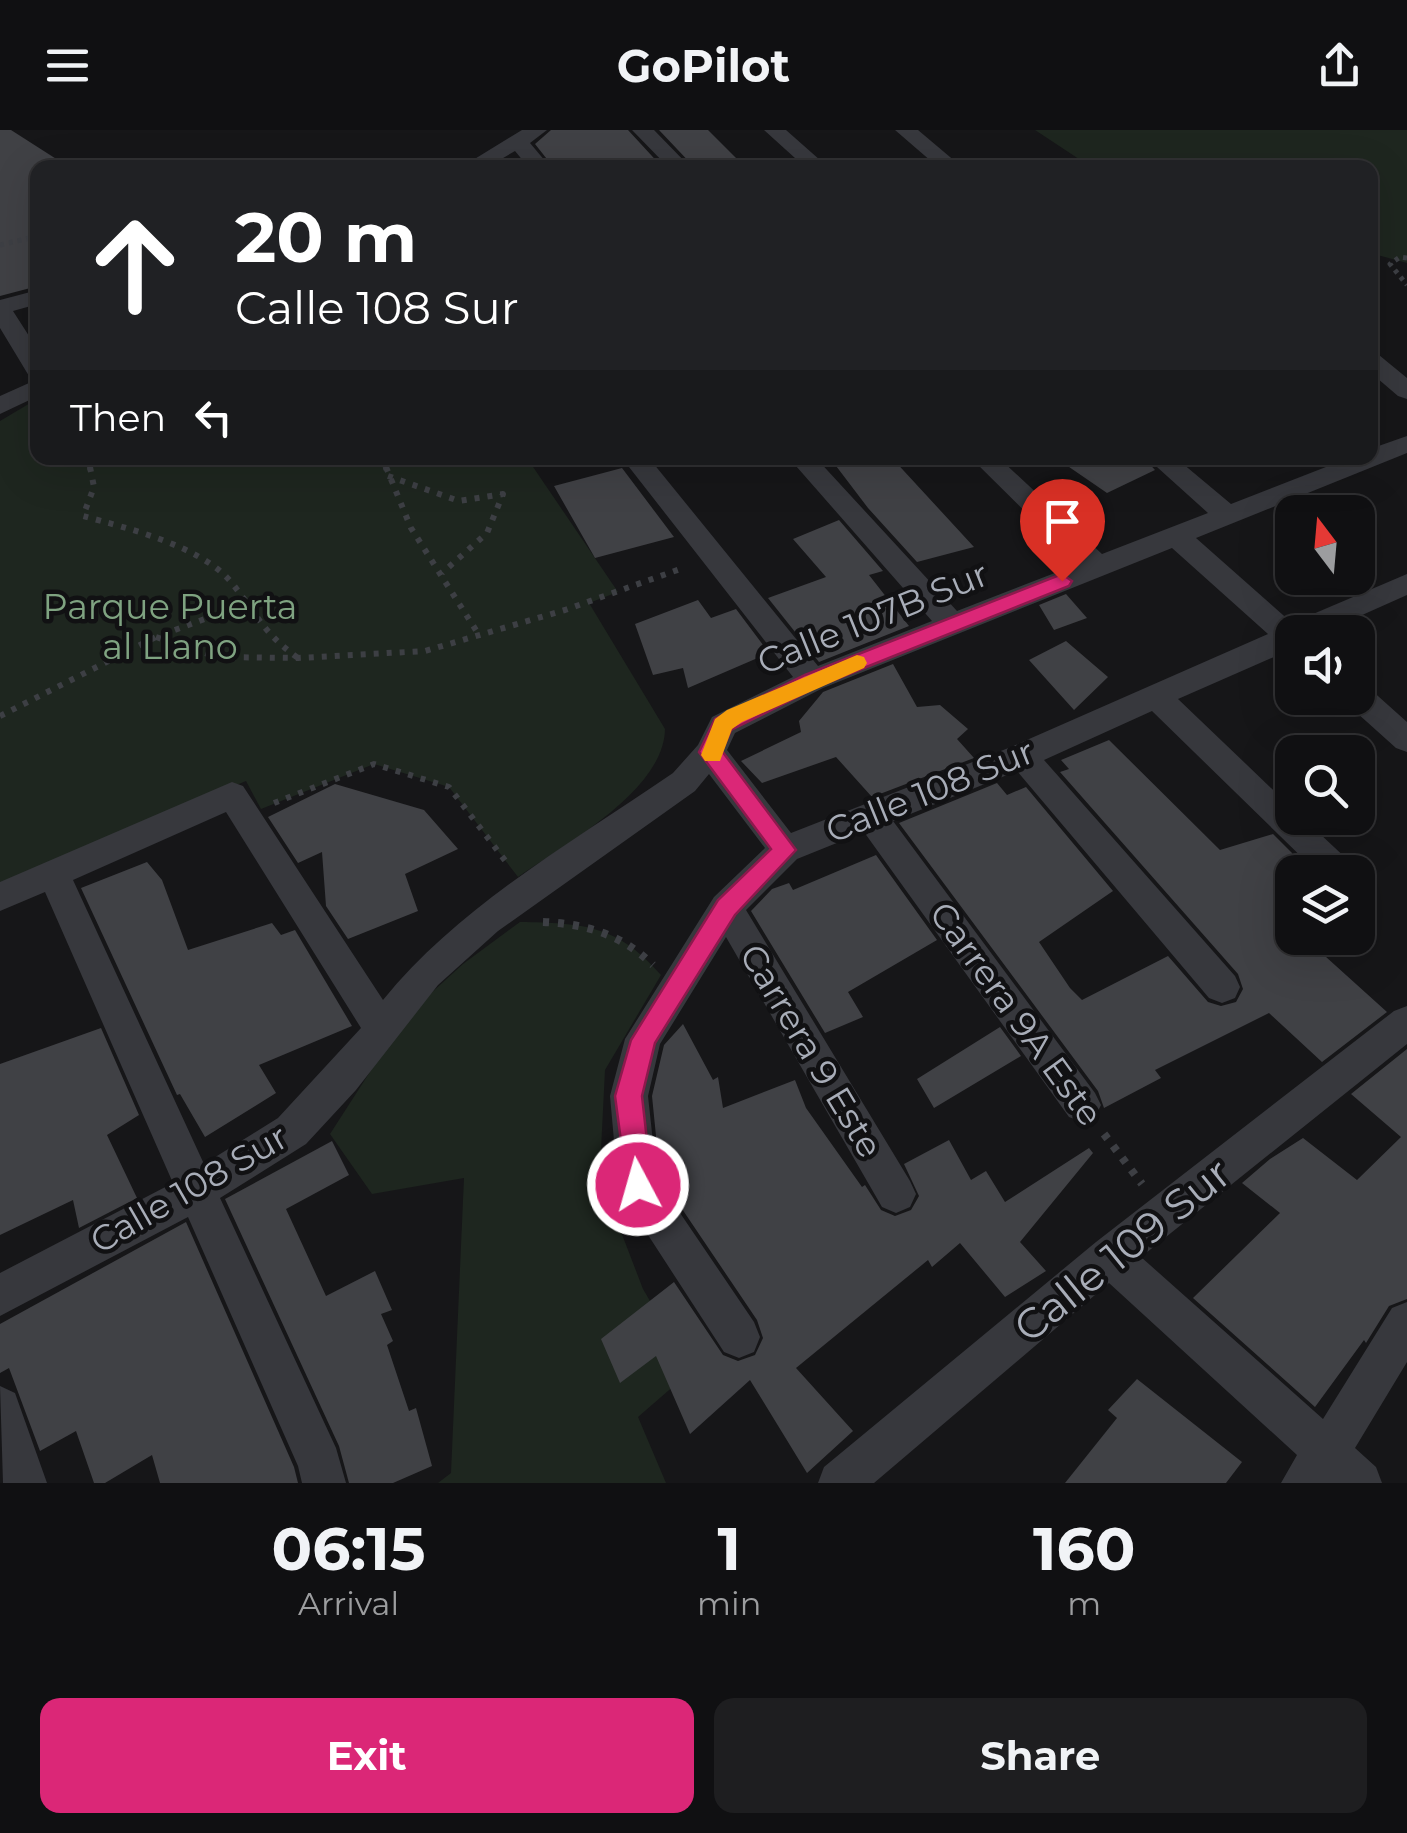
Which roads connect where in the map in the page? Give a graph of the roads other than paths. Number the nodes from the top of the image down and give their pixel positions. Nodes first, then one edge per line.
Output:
1 (537, 130) edge
2 (642, 130) edge
3 (774, 130) edge
4 (905, 130) edge
5 (517, 141) junction
6 (484, 160) edge
7 (534, 160) edge
8 (674, 160) edge
9 (809, 160) edge
10 (943, 160) edge
11 (30, 299) edge
12 (0, 308) edge
13 (30, 358) edge
14 (1378, 367) edge
15 (30, 390) edge
16 (1407, 391) edge
17 (0, 406) edge
18 (1407, 444) edge
19 (1378, 452) edge
20 (641, 465) edge
21 (808, 465) edge
22 (991, 465) edge
23 (1168, 465) edge
24 (1330, 465) edge
25 (1228, 515) junction
26 (1176, 536) junction
27 (1098, 567) junction
28 (1406, 586) edge
29 (1340, 615) edge
30 (1275, 621) edge
31 (953, 624) junction
32 (1275, 644) edge
33 (812, 680) junction
34 (1156, 696) junction
35 (1375, 711) edge
36 (1407, 740) edge
37 (710, 752) junction
38 (1022, 756) junction
39 (868, 814) junction
40 (785, 850) junction
41 (1320, 855) edge
42 (53, 874) junction
43 (529, 892) joint
44 (0, 897) edge
45 (726, 908) junction
46 (1222, 987) dead end
47 (1407, 1022) edge
48 (380, 1028) junction
49 (1082, 1105) road end
50 (196, 1191) junction
51 (896, 1194) dead end
52 (1110, 1256) junction
53 (0, 1296) edge
54 (1407, 1323) edge
55 (740, 1337) dead end
56 (0, 1408) edge
57 (1315, 1468) edge
58 (25, 1483) edge
59 (324, 1483) edge
60 (840, 1483) edge
61 (1360, 1483) edge

1 - 5 street
2 - 8 street
3 - 9 street
4 - 10 street
5 - 6 street
5 - 7 street
11 - 12 street
12 - 13 street
14 - 16 street
15 - 17 street
18 - 19 street, Calle 107B Sur
20 - 33 street
21 - 31 street
22 - 27 street
23 - 25 street
24 - 25 street, Calle 107B Sur
25 - 26 street, Calle 107B Sur
26 - 27 street, Calle 107B Sur
26 - 30 street
27 - 31 street, Calle 107B Sur
28 - 29 street, Calle 108 Sur
31 - 33 street, Calle 107B Sur
32 - 34 street, Calle 108 Sur
33 - 37 street, Calle 107B Sur
34 - 38 street, Calle 108 Sur
34 - 41 street
35 - 36 street
37 - 40 street
37 - 43 street, Calle 107B Sur
38 - 39 street, Calle 108 Sur
38 - 46 street
39 - 40 street, Calle 108 Sur
39 - 49 street, Carrera 9A Este
40 - 45 street, Calle 108 Sur
42 - 44 street
42 - 48 street
42 - 50 street
43 - 48 street, Calle 108 Sur
45 - 51 street, Carrera 9 Este
45 - 55 street, Calle 108 Sur
47 - 52 street, Calle 109 Sur
48 - 50 street, Calle 108 Sur
50 - 53 street, Calle 108 Sur
50 - 59 street
52 - 57 street
52 - 60 street, Calle 109 Sur
54 - 57 street
56 - 58 street
57 - 61 street

